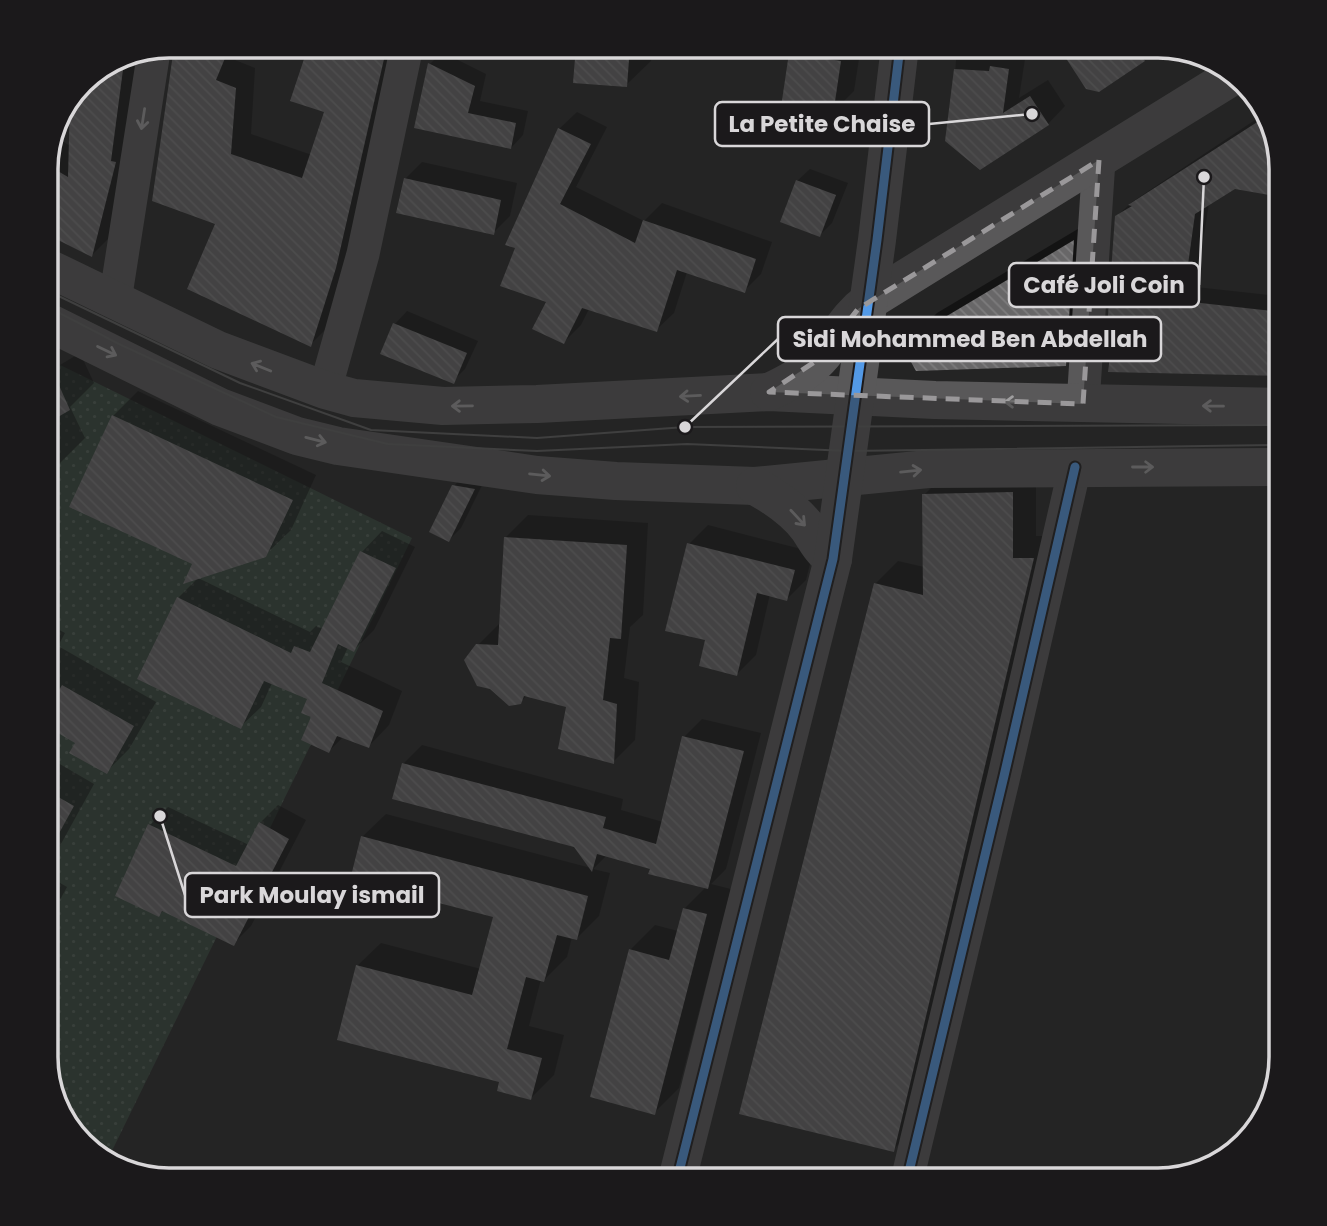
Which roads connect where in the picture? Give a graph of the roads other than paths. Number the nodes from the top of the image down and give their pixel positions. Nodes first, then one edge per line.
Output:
1 (404, 58) edge
2 (899, 58) edge
3 (153, 59) edge
4 (1226, 81) edge
5 (1099, 160) junction
6 (58, 273) edge
7 (115, 301) junction
8 (869, 302) junction
9 (58, 327) edge
10 (325, 390) junction
11 (769, 391) junction
12 (856, 396) junction
13 (1083, 404) junction
14 (1269, 407) edge
15 (846, 464) junction
16 (1075, 467) junction
17 (1269, 467) edge
18 (755, 486) junction
19 (833, 559) junction
20 (680, 1168) edge
21 (910, 1168) edge

1 - 10 street
2 - 8 main road
3 -> 7 street
4 - 5 main road
5 - 8 main road
5 - 13 street
6 - 7 main road
10 -> 7 main road
8 - 11 main road
8 - 12 main road
9 -> 18 main road
11 -> 10 main road
11 - 12 main road
13 -> 12 main road
12 - 15 main road
14 -> 13 main road
15 -> 16 main road
15 - 18 main road
15 - 19 main road
16 -> 17 main road
16 - 21 street
18 -> 19 main road
19 - 20 main road

